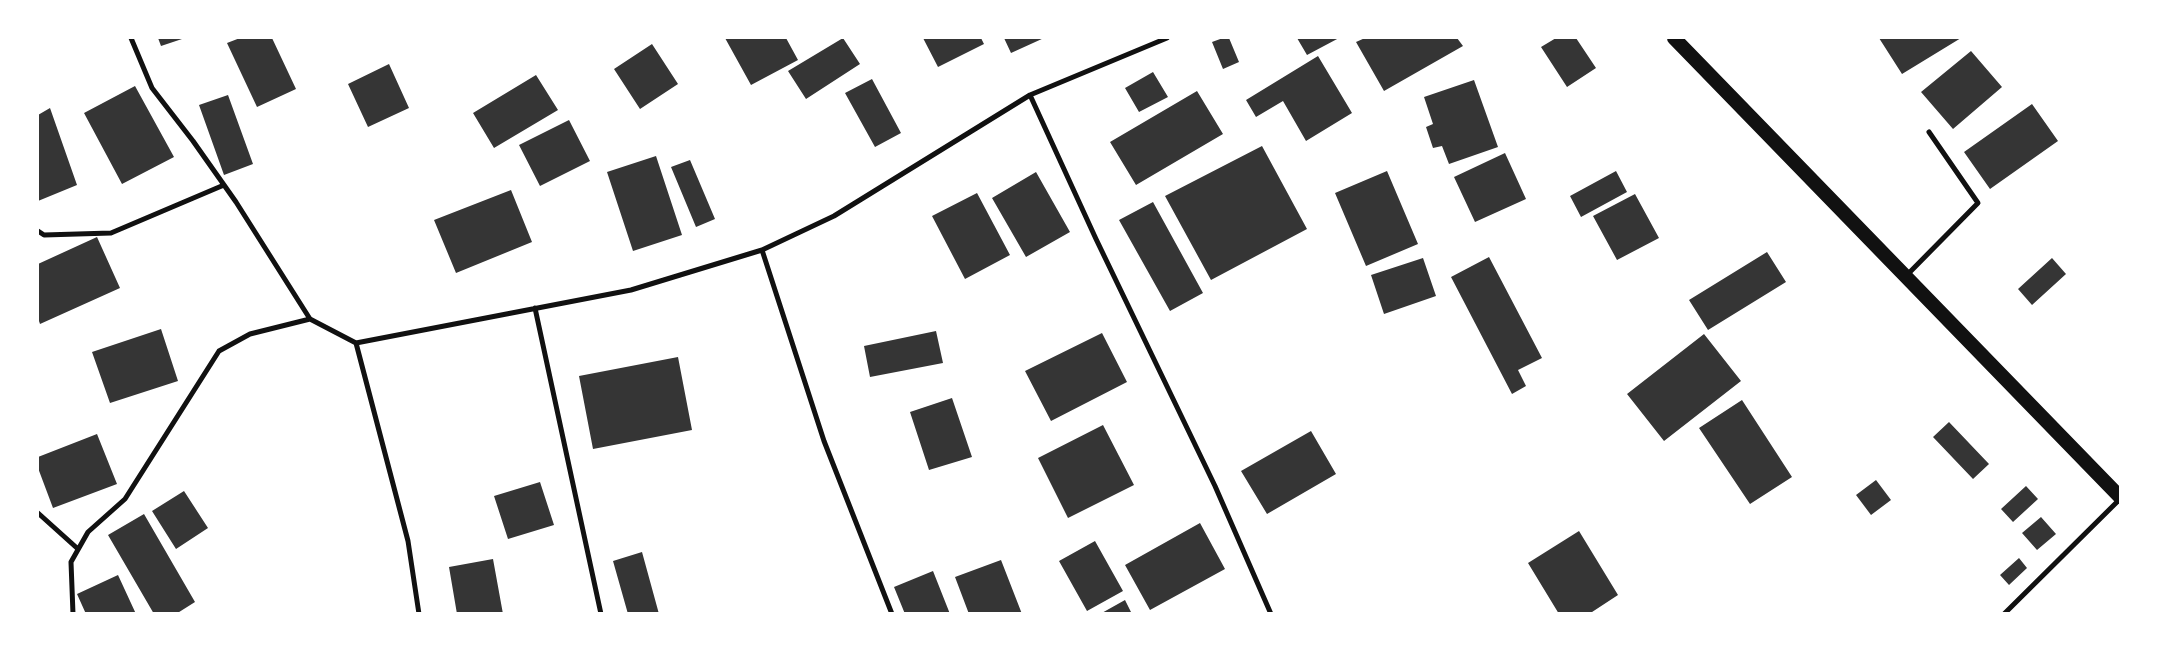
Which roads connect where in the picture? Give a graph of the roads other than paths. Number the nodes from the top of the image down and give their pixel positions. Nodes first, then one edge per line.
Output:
1 (131, 38) edge
2 (1167, 38) edge
3 (1674, 38) edge
4 (1030, 94) junction
5 (1929, 132) dead end
6 (224, 185) junction
7 (38, 231) edge
8 (762, 250) junction
9 (1905, 276) junction
10 (535, 308) junction
11 (310, 320) junction
12 (356, 343) junction
13 (2120, 498) edge
14 (38, 513) edge
15 (78, 549) junction
16 (73, 614) edge
17 (419, 614) edge
18 (601, 614) edge
19 (892, 614) edge
20 (1272, 614) edge
21 (2004, 614) edge

1 - 6 street
2 - 4 street
3 - 9 highway
4 - 8 street
4 - 20 street
5 - 9 street
6 - 7 street
6 - 11 street
8 - 10 street
8 - 19 street
9 - 13 highway
10 - 12 street
10 - 18 street
11 - 12 street
11 - 15 street
12 - 17 street
13 - 21 street
14 - 15 street
15 - 16 street

